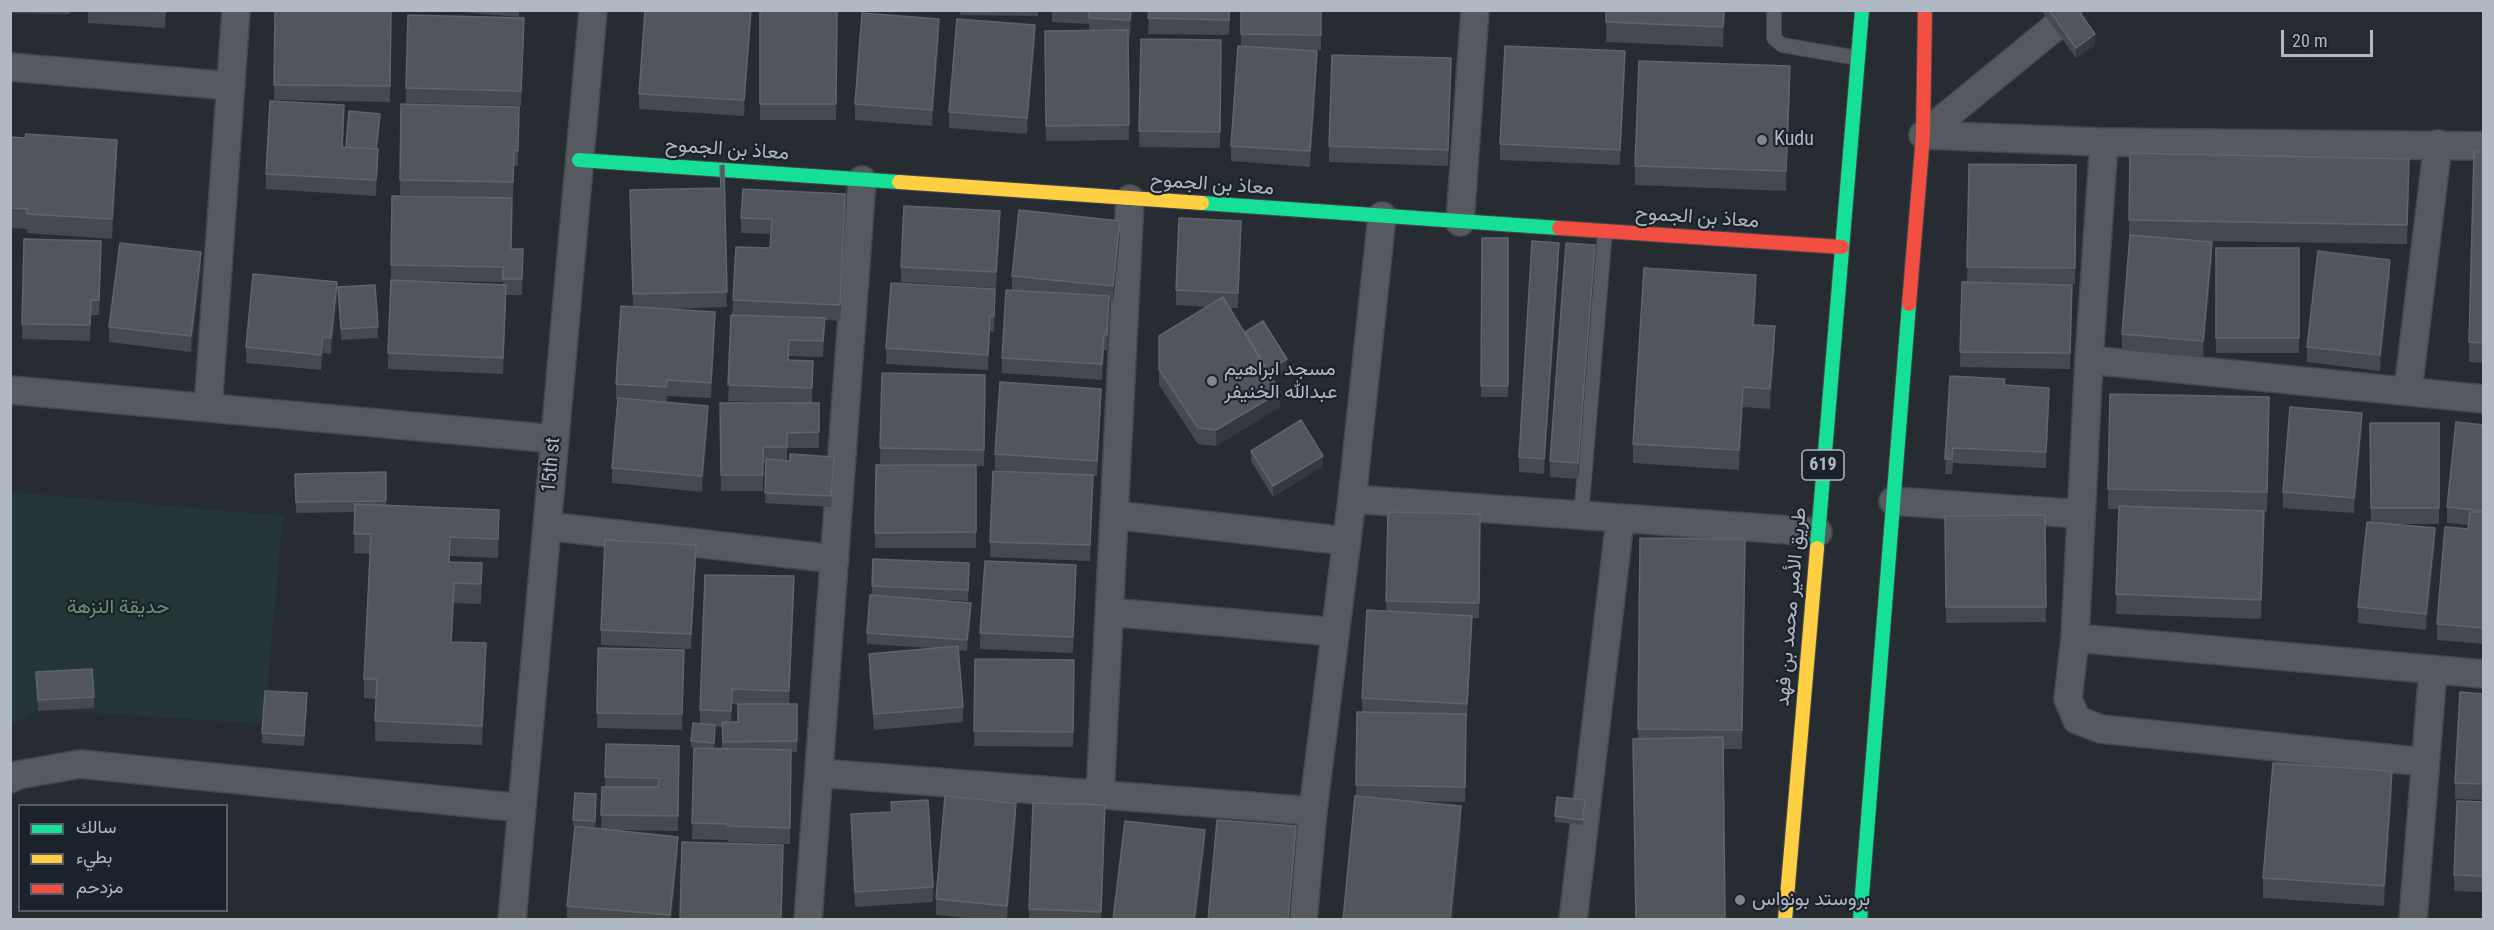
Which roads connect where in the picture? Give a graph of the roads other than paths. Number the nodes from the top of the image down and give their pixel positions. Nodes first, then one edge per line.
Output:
1 (236, 10) edge
2 (593, 10) edge
3 (1475, 10) edge
4 (1774, 10) edge
5 (1862, 10) edge
6 (1925, 10) edge
7 (2068, 10) edge
8 (1858, 58) junction
9 (10, 67) edge
10 (231, 86) junction
11 (1923, 135) junction
12 (2104, 142) junction
13 (2438, 144) junction
14 (2484, 146) edge
15 (579, 159) junction
16 (862, 180) junction
17 (1130, 199) junction
18 (1382, 216) junction
19 (1460, 222) junction
20 (1605, 231) junction
21 (1842, 247) junction
22 (2089, 360) junction
23 (10, 390) edge
24 (2408, 390) junction
25 (2484, 399) edge
26 (208, 408) junction
27 (555, 439) junction
28 (1352, 499) junction
29 (1893, 501) junction
30 (2081, 514) junction
31 (1114, 515) junction
32 (1581, 516) junction
33 (1620, 520) junction
34 (547, 525) junction
35 (1818, 532) junction
36 (1347, 541) junction
37 (835, 559) junction
38 (1109, 612) junction
39 (1335, 632) junction
40 (2075, 639) junction
41 (2433, 669) junction
42 (2484, 674) edge
43 (2425, 762) junction
44 (819, 773) junction
45 (10, 779) edge
46 (1100, 794) junction
47 (522, 808) junction
48 (1313, 811) junction
49 (512, 920) edge
50 (808, 920) edge
51 (1303, 920) edge
52 (1573, 920) edge
53 (1785, 920) edge
54 (1860, 920) edge
55 (2413, 920) edge

1 - 10 street
2 - 15 street, 15th st
3 - 19 street
4 - 8 lane
5 - 8 main road, طريق الأمير محمد بن فهد / 619
6 - 11 main road
7 - 11 street
8 - 21 main road, طريق الأمير محمد بن فهد / 619
9 - 10 street
10 - 26 street
11 - 12 street
11 - 29 main road
12 - 13 street
12 - 22 street
13 - 14 street
13 - 24 street
15 - 16 main road, معاذ بن الجموح
15 - 27 street, 15th st
16 - 17 main road, معاذ بن الجموح
16 - 37 street
17 - 18 main road, معاذ بن الجموح
17 - 31 street
18 - 19 main road, معاذ بن الجموح
18 - 28 street
19 - 20 main road, معاذ بن الجموح
20 - 21 main road, معاذ بن الجموح
20 - 32 lane
21 - 35 main road, طريق الأمير محمد بن فهد / 619
22 - 24 street
22 - 30 street
23 - 26 street
24 - 25 street
26 - 27 street
27 - 34 street, 15th st
28 - 32 street
28 - 36 street
29 - 30 street
29 - 54 main road
30 - 40 street
31 - 36 street
31 - 38 street
32 - 33 street
33 - 35 street
33 - 52 street
34 - 37 street
34 - 47 street, 15th st
35 - 53 main road, طريق الأمير محمد بن فهد / 619
36 - 39 street
37 - 44 street
38 - 39 street
38 - 46 street
39 - 48 street
40 - 41 street
40 - 43 street
41 - 42 street
41 - 43 street
43 - 55 street
44 - 46 street
44 - 50 street
45 - 47 street
46 - 48 street
47 - 49 street, 15th st
48 - 51 street

